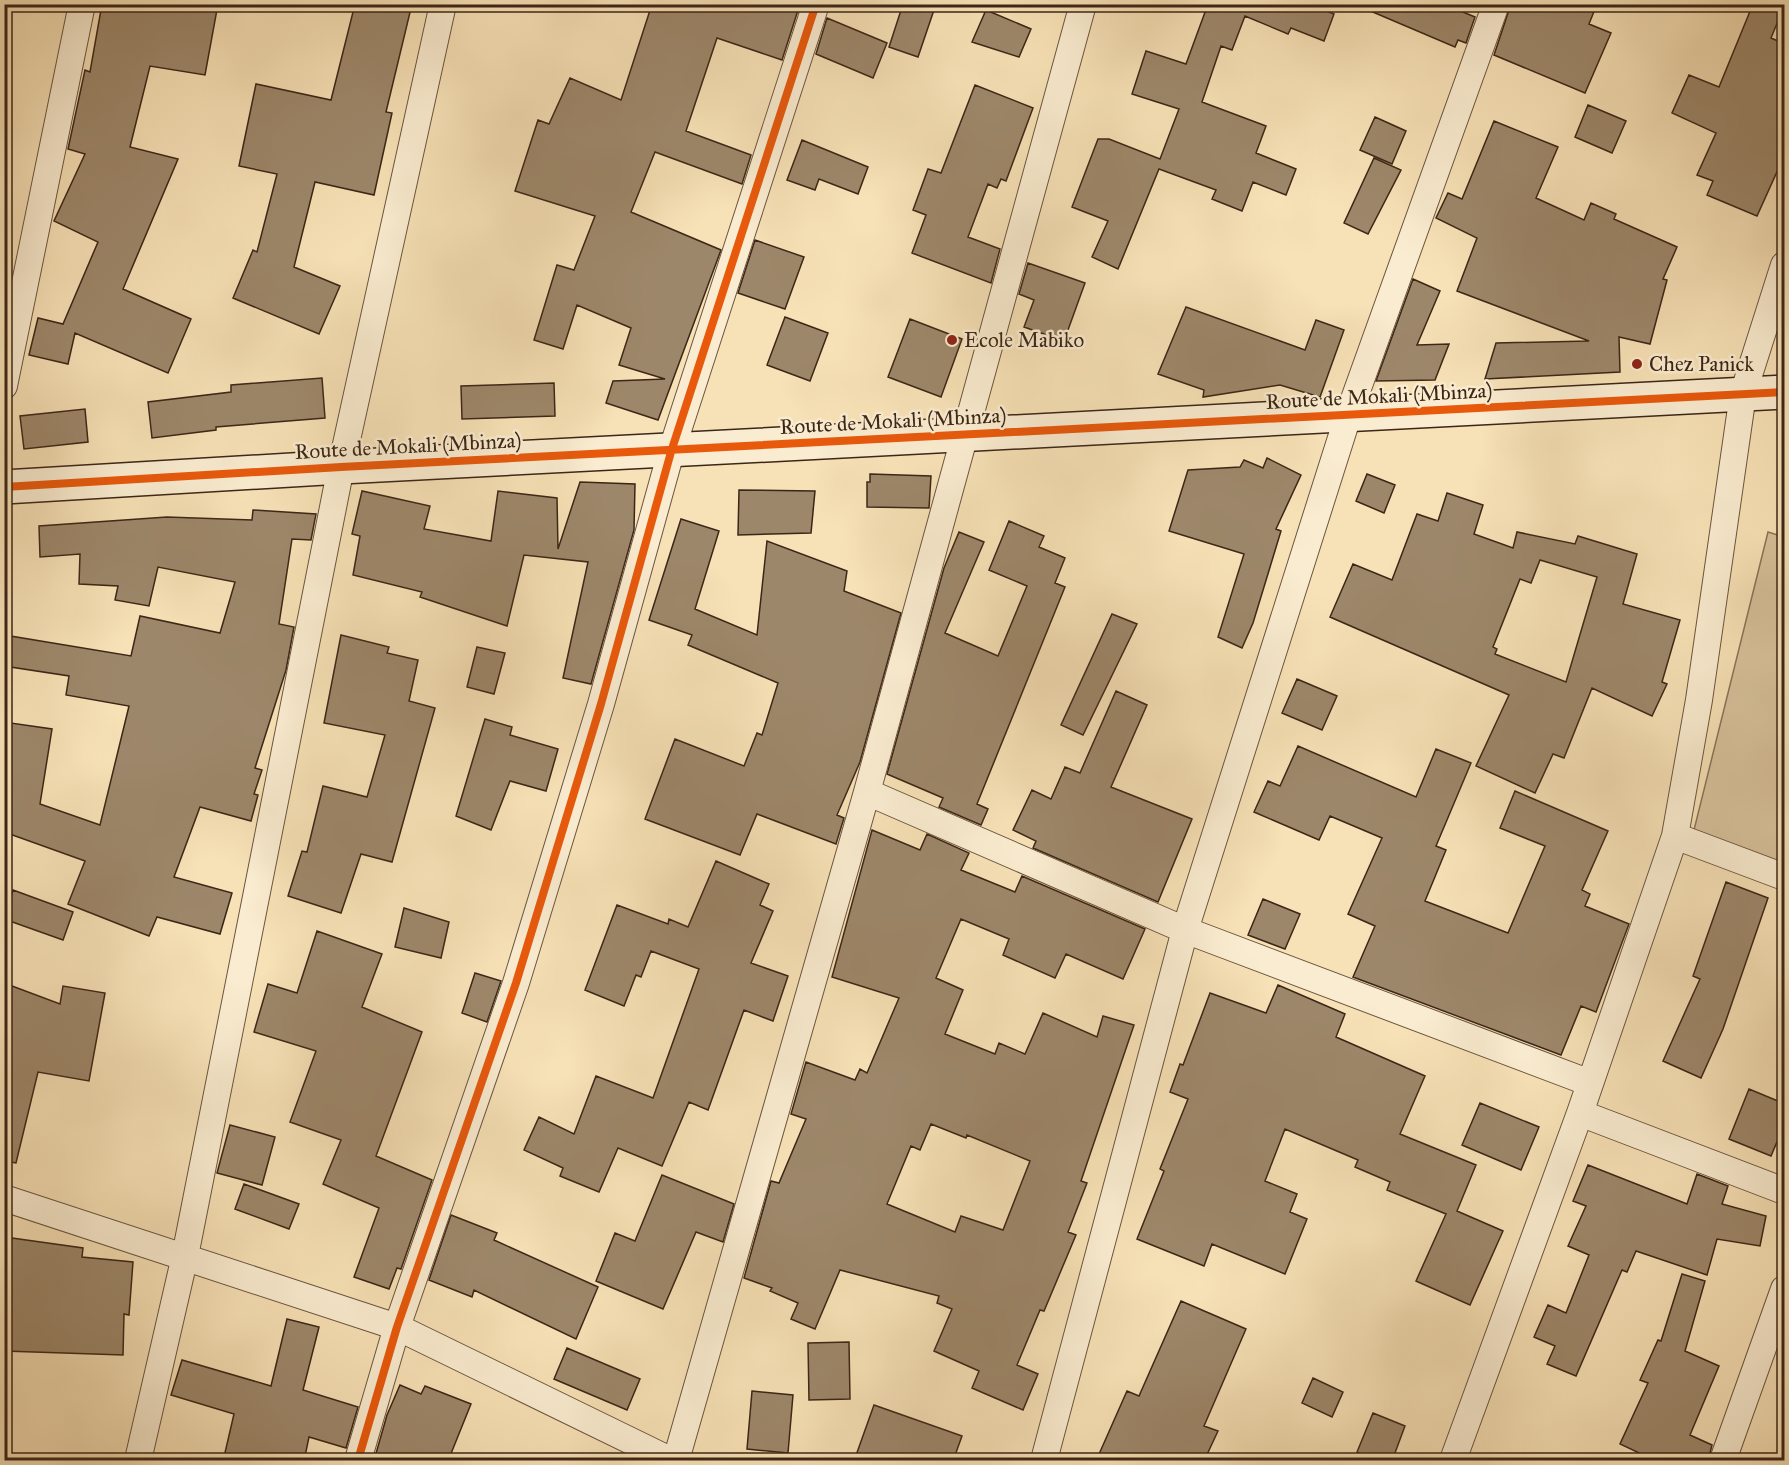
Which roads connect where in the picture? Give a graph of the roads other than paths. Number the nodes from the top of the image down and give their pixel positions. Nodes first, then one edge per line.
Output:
1 (82, 4) edge
2 (443, 4) edge
3 (816, 4) edge
4 (1083, 4) edge
5 (1496, 4) edge
6 (1785, 265) edge
7 (4, 386) edge
8 (1785, 392) edge
9 (1743, 394) junction
10 (1348, 416) junction
11 (963, 434) junction
12 (671, 452) junction
13 (341, 467) junction
14 (4, 487) edge
15 (867, 792) junction
16 (1675, 836) junction
17 (1785, 877) edge
18 (1185, 930) junction
19 (1590, 1083) junction
20 (1580, 1113) junction
21 (1785, 1191) edge
22 (4, 1198) edge
23 (185, 1256) junction
24 (1785, 1289) edge
25 (397, 1327) junction
26 (138, 1461) edge
27 (358, 1461) edge
28 (670, 1461) edge
29 (676, 1461) edge
30 (1044, 1461) edge
31 (1453, 1461) edge
32 (1723, 1461) edge

1 - 7 street
2 - 13 street
3 - 12 street
4 - 11 street
5 - 10 street
6 - 9 street
8 - 9 street, Route de Mokali (Mbinza)
9 - 10 street, Route de Mokali (Mbinza)
9 - 16 street
10 - 11 street, Route de Mokali (Mbinza)
10 - 18 street
11 - 12 street, Route de Mokali (Mbinza)
11 - 15 street
12 - 13 street, Route de Mokali (Mbinza)
12 - 25 street
13 - 14 street, Route de Mokali (Mbinza)
13 - 23 street
15 - 18 street
15 - 29 street
16 - 17 street
16 - 19 street
18 - 19 street
18 - 30 street
19 - 20 street
20 - 21 street
20 - 31 street
22 - 23 street
23 - 25 street
23 - 26 street
24 - 32 street
25 - 27 street
25 - 28 street

